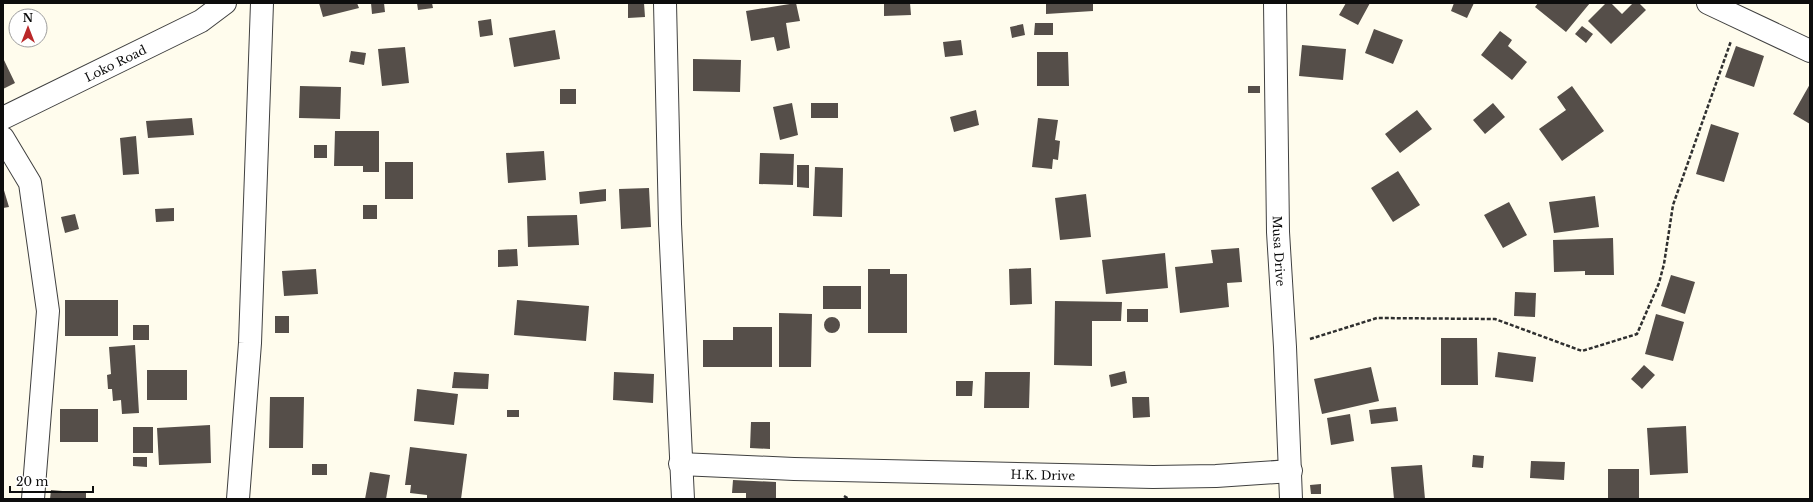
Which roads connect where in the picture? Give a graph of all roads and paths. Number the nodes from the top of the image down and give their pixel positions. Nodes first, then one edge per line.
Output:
1 (225, 3) edge
2 (262, 3) edge
3 (665, 3) edge
4 (1275, 3) edge
5 (1708, 3) edge
6 (1739, 18) junction
7 (1810, 51) edge
8 (3, 118) edge
9 (3, 138) edge
10 (1285, 347) junction
11 (680, 464) junction
12 (1291, 471) junction
13 (34, 499) edge
14 (238, 499) edge
15 (683, 499) edge
16 (1291, 499) edge

1 - 8 street, Loko Road
2 - 14 street
3 - 11 street
4 - 10 street, Musa Drive
5 - 6 street
6 - 7 street
6 - 10 path
9 - 13 street
10 - 12 street, Musa Drive
11 - 12 street, H.K. Drive
11 - 15 street
12 - 16 street, Musa Drive

